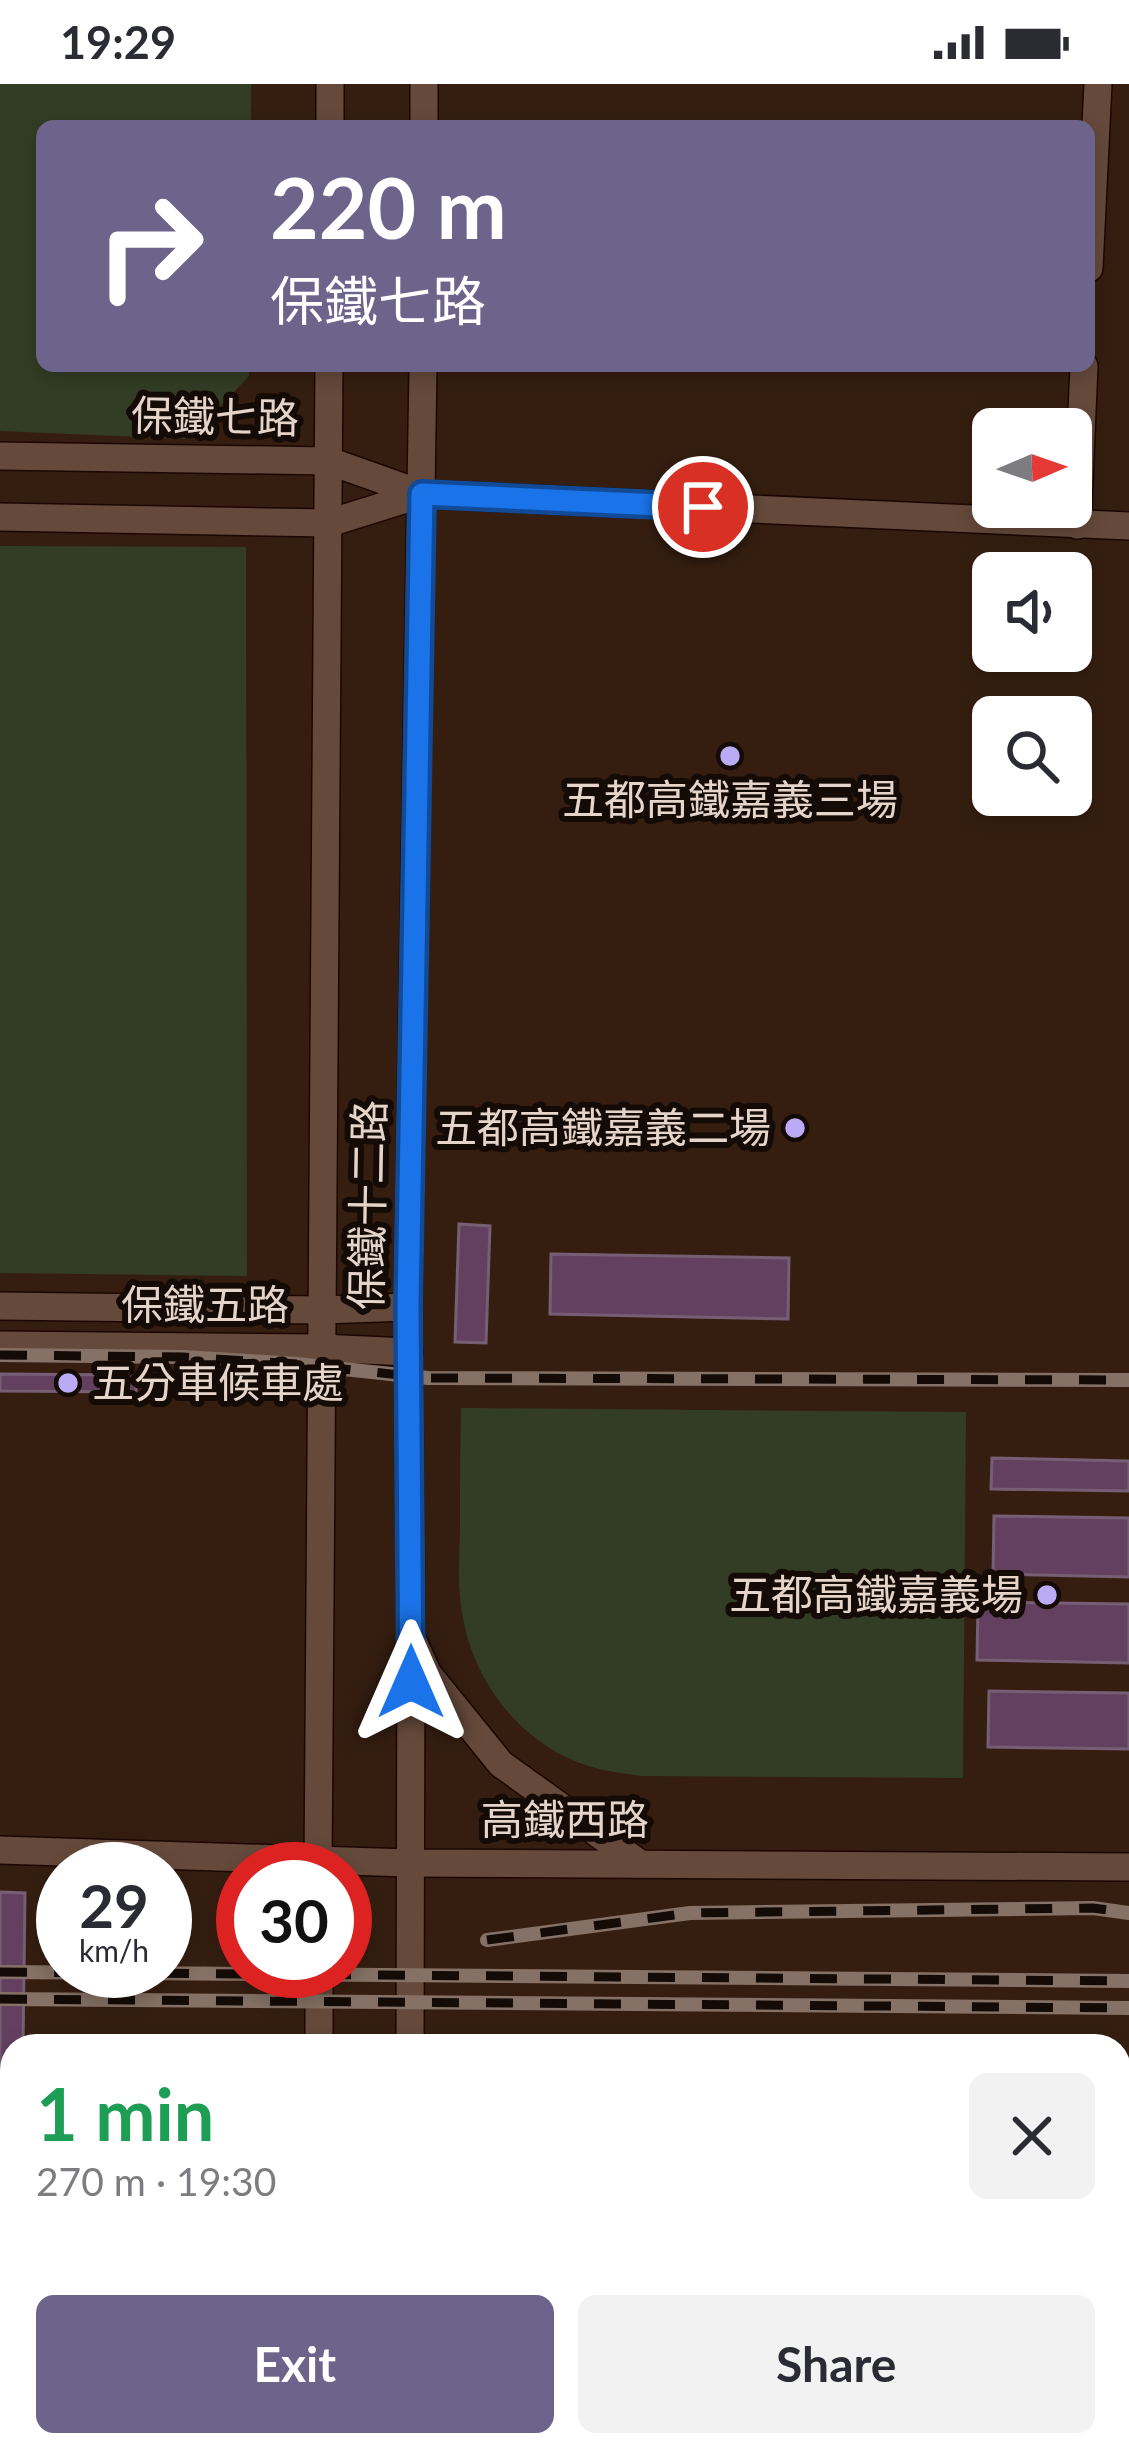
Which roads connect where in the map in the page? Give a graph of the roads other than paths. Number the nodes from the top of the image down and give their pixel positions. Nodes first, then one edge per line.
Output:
1 (330, 84) edge
2 (424, 84) edge
3 (1097, 84) edge
4 (330, 120) edge
5 (424, 120) edge
6 (1095, 130) edge
7 (329, 372) edge
8 (423, 372) edge
9 (1084, 372) edge
10 (1082, 408) edge
11 (0, 456) edge
12 (329, 461) junction
13 (422, 494) junction
14 (0, 517) edge
15 (972, 520) edge
16 (329, 523) junction
17 (1092, 525) edge
18 (1129, 526) edge
19 (0, 1306) edge
20 (408, 1307) junction
21 (321, 1310) junction
22 (0, 1345) edge
23 (320, 1348) junction
24 (409, 1352) junction
25 (411, 1636) junction
26 (318, 1842) edge
27 (0, 1850) edge
28 (216, 1860) edge
29 (372, 1863) edge
30 (410, 1863) junction
31 (639, 1863) junction
32 (1129, 1867) edge
33 (319, 1998) edge
34 (319, 2034) edge
35 (410, 2034) edge

1 - 4 street
2 - 5 street
3 - 6 street
7 - 12 street, 保鐵十二路
8 - 13 street, 保鐵十二路
9 - 10 street
11 - 12 street, 保鐵七路
12 - 13 street, 保鐵七路
12 - 16 street, 保鐵十二路
13 - 15 street, 保鐵七路
13 - 16 street, 保鐵七路
13 - 20 street, 保鐵十二路
14 - 16 street, 保鐵七路
16 - 21 street, 保鐵十二路
17 - 18 street, 保鐵七路
19 - 21 street, 保鐵五路
20 - 21 street, 保鐵五路
20 - 24 street, 保鐵十二路
21 - 23 street, 保鐵十二路
22 - 23 street, 保鐵五路
23 - 24 street, 保鐵五路
23 - 26 street, 保鐵十二路
24 - 25 street, 保鐵十二路
25 - 30 street, 保鐵十二路
25 - 31 street
27 - 28 street, 高鐵西路
29 - 30 street, 高鐵西路
30 - 31 street, 高鐵西路
30 - 35 street, 保鐵十二路
31 - 32 street, 高鐵西路
33 - 34 street

